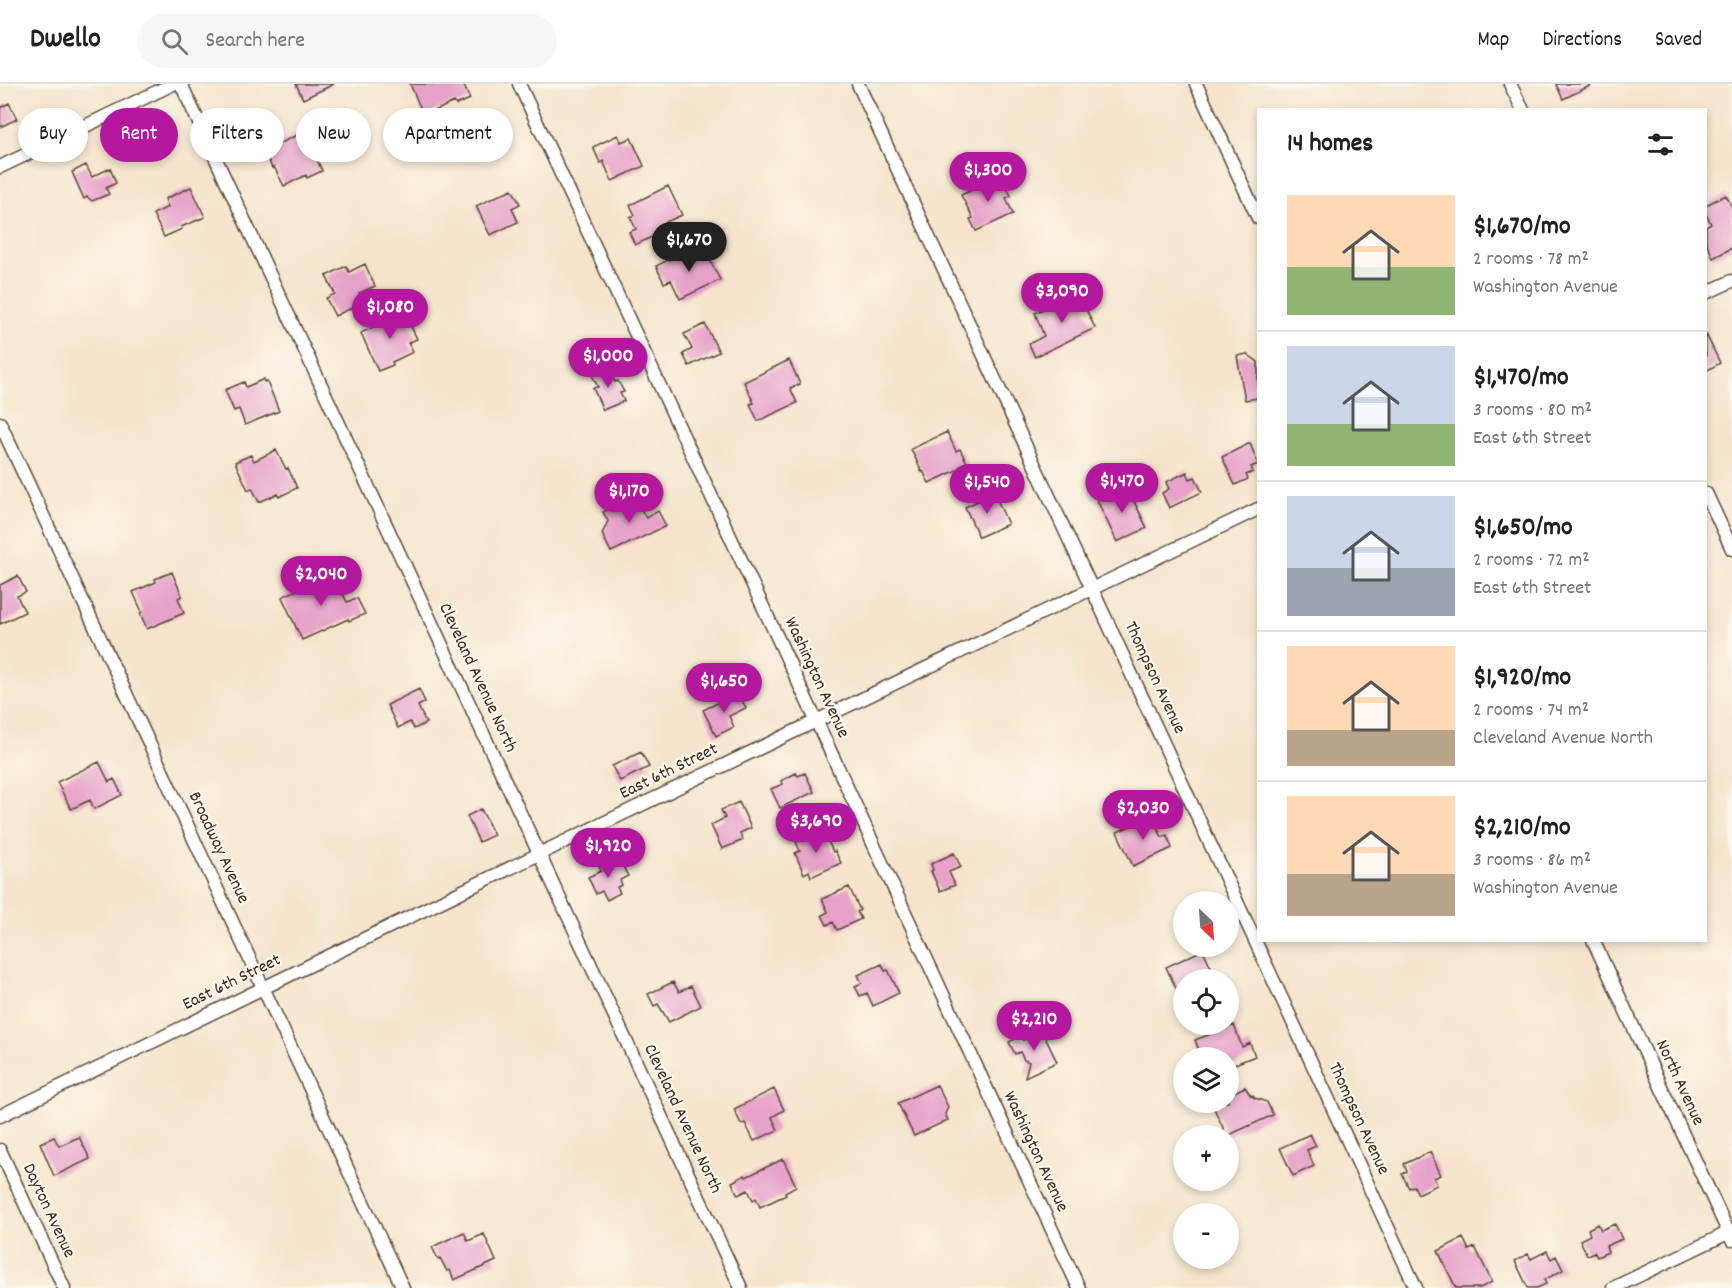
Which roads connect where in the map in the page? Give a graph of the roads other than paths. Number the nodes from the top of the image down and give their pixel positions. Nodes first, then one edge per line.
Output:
1 (173, 84) edge
2 (181, 84) edge
3 (519, 84) edge
4 (858, 84) edge
5 (1196, 84) edge
6 (1510, 84) edge
7 (1521, 108) edge
8 (0, 167) edge
9 (1257, 216) edge
10 (1732, 280) edge
11 (1707, 292) edge
12 (0, 423) edge
13 (1707, 495) edge
14 (1257, 510) edge
15 (1732, 549) edge
16 (1092, 588) junction
17 (817, 721) junction
18 (539, 854) junction
19 (1594, 942) edge
20 (263, 988) junction
21 (0, 1116) edge
22 (0, 1150) edge
23 (1731, 1234) edge
24 (64, 1288) edge
25 (403, 1288) edge
26 (741, 1288) edge
27 (1079, 1288) edge
28 (1416, 1288) edge
29 (1613, 1288) edge

1 - 8 street
2 - 18 street, Cleveland Avenue North
3 - 17 street, Washington Avenue
4 - 16 street, Thompson Avenue
5 - 9 street
6 - 7 street
10 - 11 street
12 - 20 street, Broadway Avenue
13 - 15 street
14 - 16 street, East 6th Street
16 - 17 street, East 6th Street
16 - 28 street, Thompson Avenue
17 - 18 street, East 6th Street
17 - 27 street, Washington Avenue
18 - 20 street, East 6th Street
18 - 26 street, Cleveland Avenue North
19 - 23 street, North Avenue
20 - 21 street, East 6th Street
20 - 25 street, Broadway Avenue
22 - 24 street, Dayton Avenue
23 - 29 street

